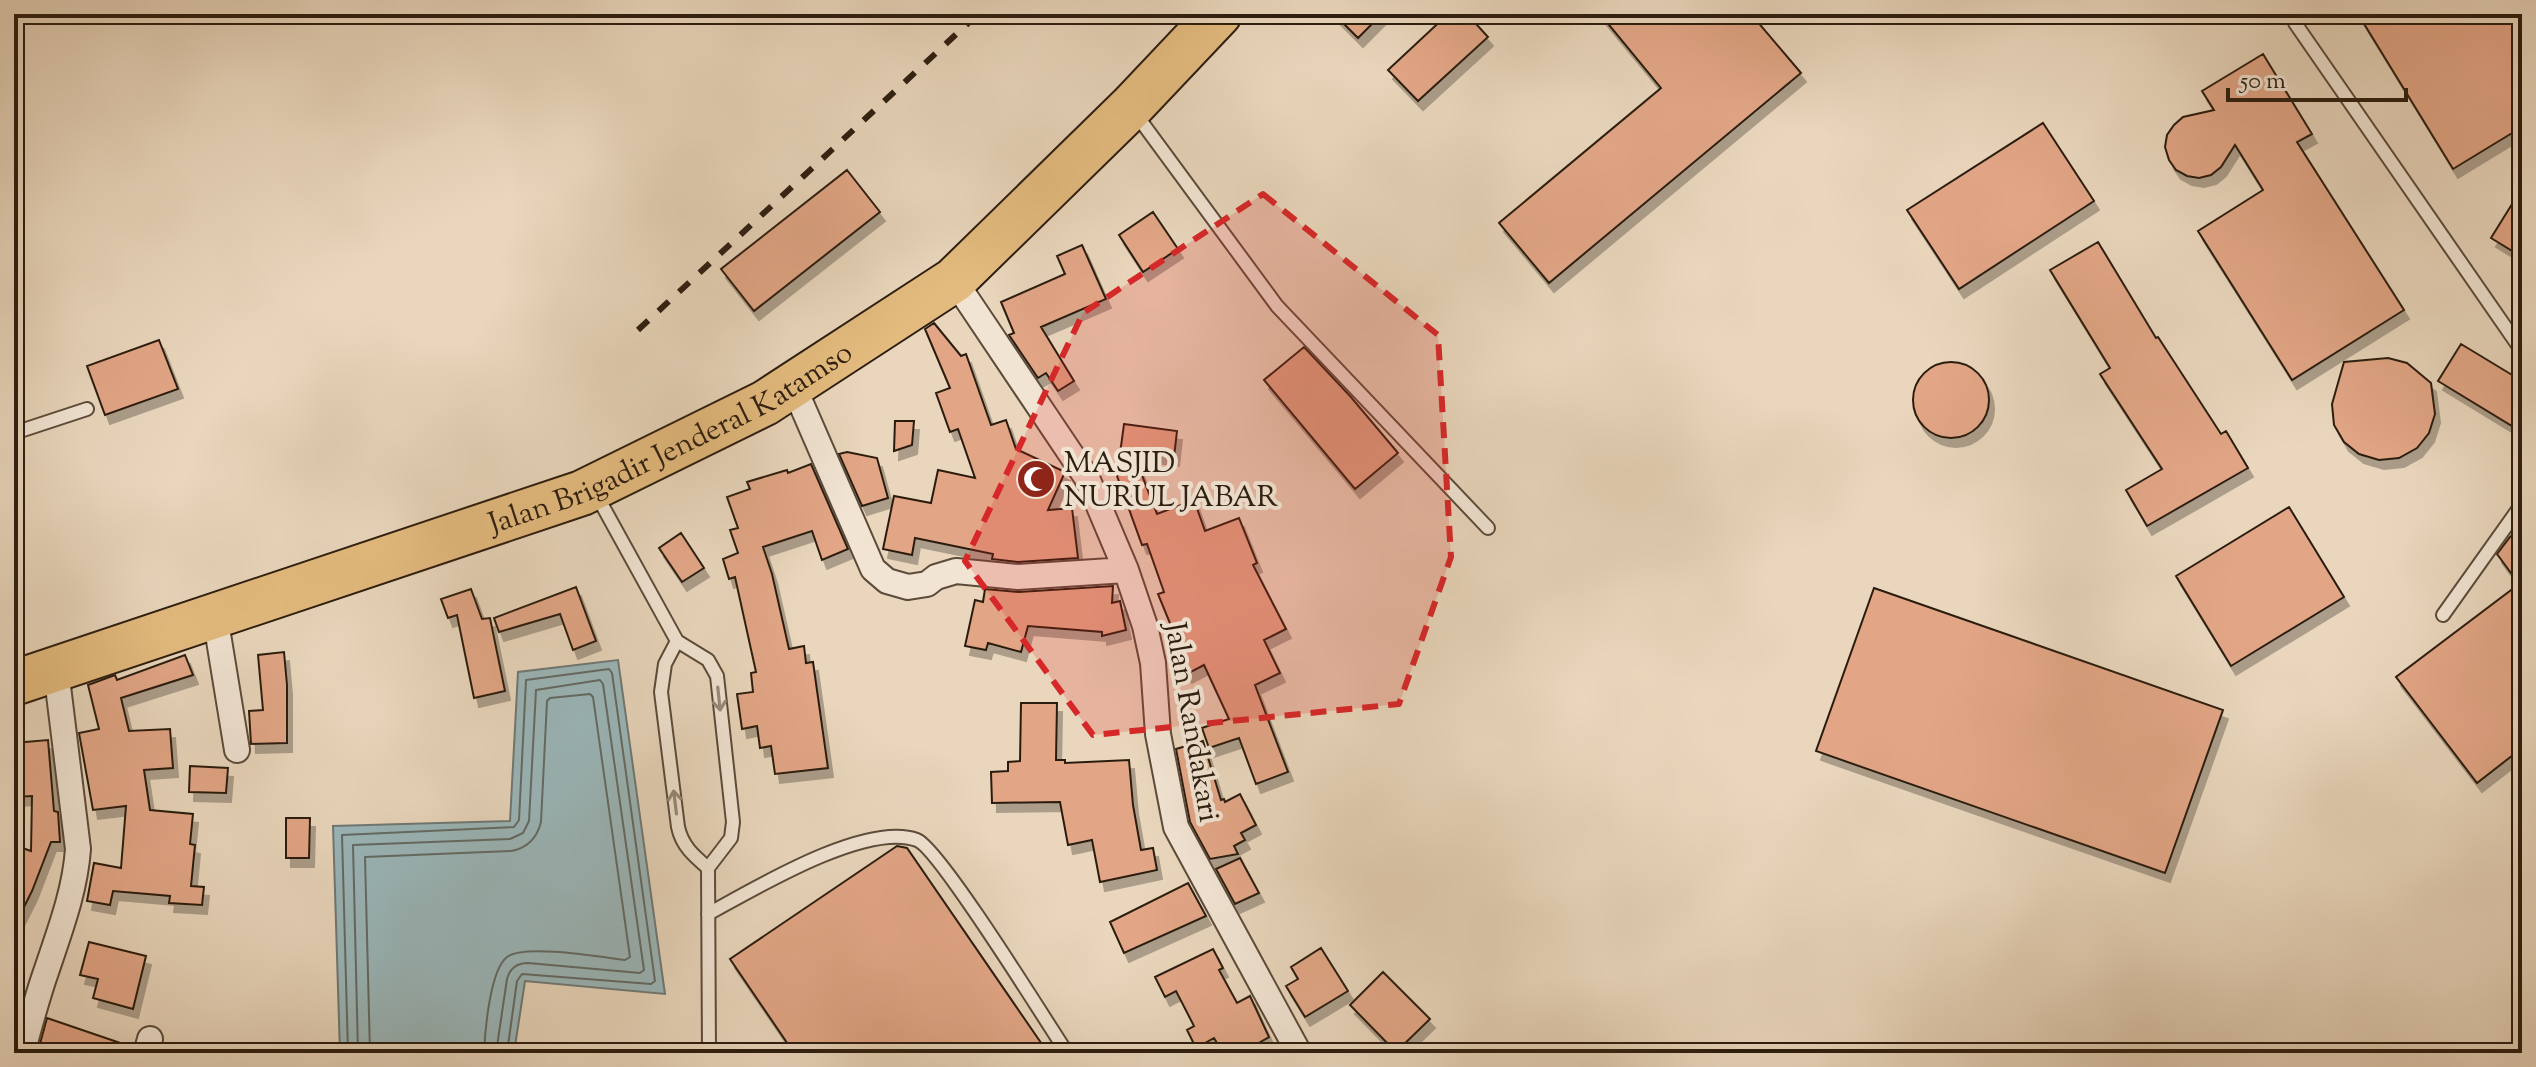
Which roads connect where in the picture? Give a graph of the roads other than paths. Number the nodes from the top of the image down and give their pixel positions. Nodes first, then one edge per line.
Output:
1 (1219, 14) edge
2 (2295, 23) dead end
3 (1131, 107) junction
4 (954, 280) junction
5 (2522, 351) edge
6 (793, 385) junction
7 (87, 409) dead end
8 (14, 433) edge
9 (593, 488) junction
10 (2522, 504) edge
11 (1488, 528) dead end
12 (1126, 570) junction
13 (2443, 615) dead end
14 (215, 616) junction
15 (677, 641) junction
16 (56, 670) junction
17 (14, 683) edge
18 (237, 750) dead end
19 (708, 868) junction
20 (708, 914) junction
21 (25, 996) edge
22 (708, 1052) edge
23 (22, 1053) edge
24 (1067, 1053) edge
25 (1299, 1053) edge

1 - 3 highway, Jalan Brigadir Jenderal Katamso
2 - 5 lane
3 - 4 highway, Jalan Brigadir Jenderal Katamso
3 - 11 lane
4 - 6 highway, Jalan Brigadir Jenderal Katamso
4 - 12 street, Jalan Randakari
6 - 9 highway, Jalan Brigadir Jenderal Katamso
6 - 12 street
7 - 8 lane
9 - 14 highway, Jalan Brigadir Jenderal Katamso
9 - 15 lane
10 - 13 lane
12 - 25 street, Jalan Randakari
14 - 16 highway, Jalan Brigadir Jenderal Katamso
14 - 18 street
19 -> 15 lane
15 -> 19 lane
16 - 17 highway, Jalan Brigadir Jenderal Katamso
16 - 21 street
19 - 20 lane
20 - 22 lane
20 - 24 lane
21 - 23 street

